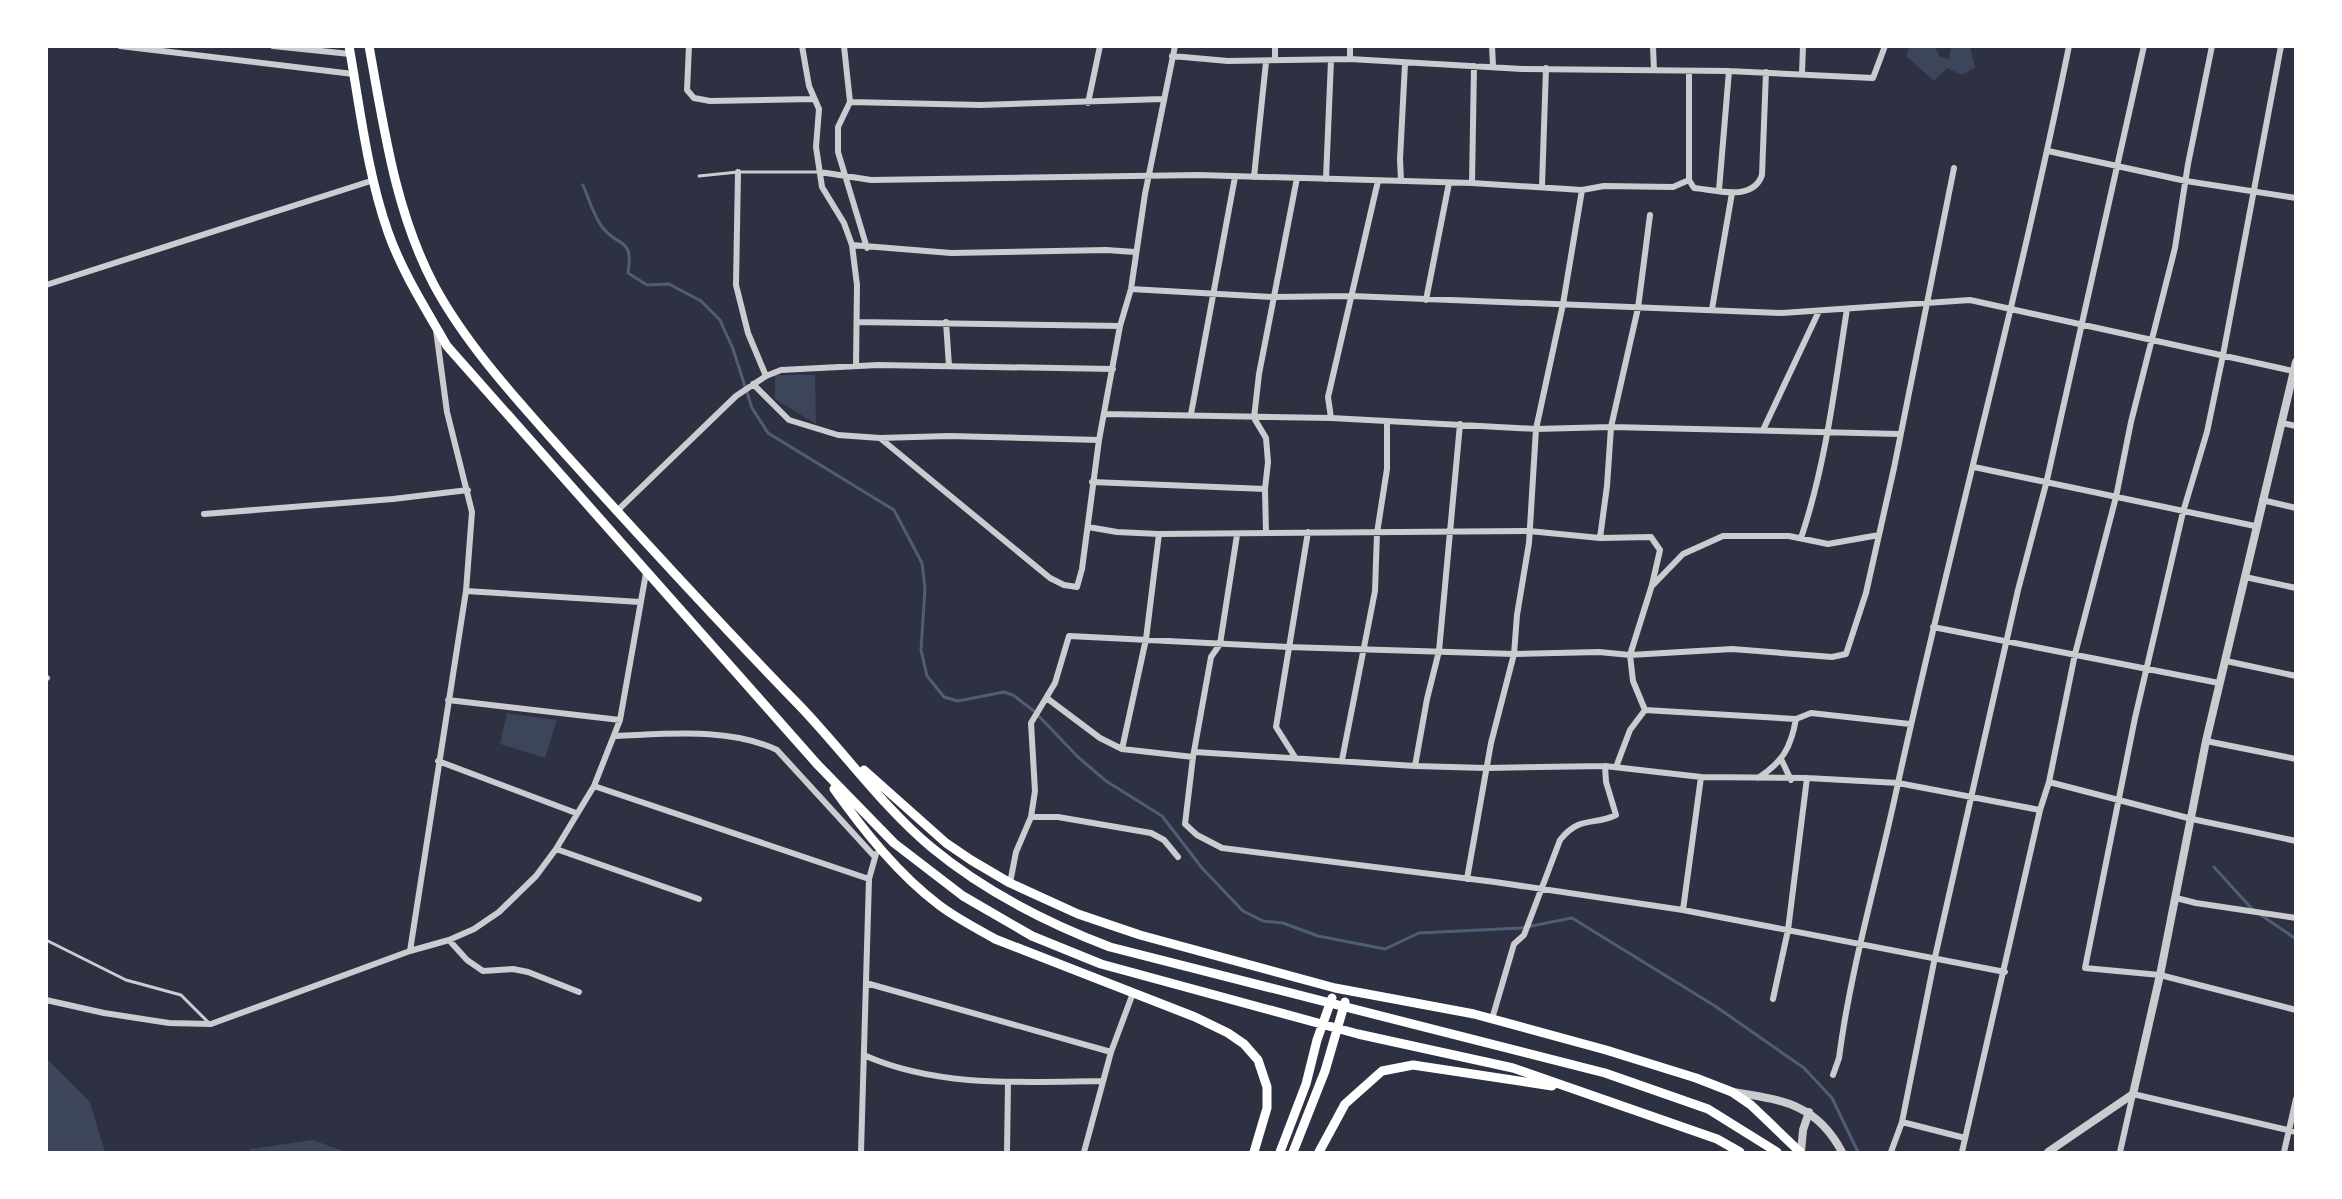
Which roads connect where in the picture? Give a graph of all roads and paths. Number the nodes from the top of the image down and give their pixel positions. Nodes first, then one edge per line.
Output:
1 (120, 46) edge
2 (273, 46) edge
3 (369, 46) edge
4 (689, 46) edge
5 (802, 46) edge
6 (844, 46) edge
7 (1100, 46) edge
8 (1175, 46) edge
9 (1275, 46) edge
10 (1350, 46) edge
11 (1492, 46) edge
12 (1653, 46) edge
13 (1803, 46) edge
14 (1885, 46) edge
15 (2069, 46) edge
16 (2144, 46) edge
17 (2212, 46) edge
18 (2281, 46) edge
19 (349, 50) edge
20 (1172, 56) junction
21 (1350, 59) junction
22 (1275, 60) junction
23 (1331, 60) junction
24 (1266, 62) junction
25 (1405, 64) junction
26 (1474, 66) junction
27 (1493, 66) junction
28 (1546, 68) junction
29 (1654, 70) junction
30 (1729, 71) junction
31 (1689, 72) junction
32 (1766, 72) junction
33 (1802, 73) junction
34 (353, 74) junction
35 (813, 99) junction
36 (1163, 99) junction
37 (850, 102) junction
38 (1088, 103) junction
39 (2048, 151) junction
40 (2117, 166) junction
41 (1953, 168) dead end
42 (738, 172) junction
43 (820, 172) junction
44 (1149, 174) junction
45 (699, 176) dead end
46 (844, 177) junction
47 (1235, 177) junction
48 (1254, 177) junction
49 (1297, 178) junction
50 (1326, 179) junction
51 (375, 180) junction
52 (1689, 180) junction
53 (2186, 180) junction
54 (1378, 181) junction
55 (1401, 181) junction
56 (1449, 183) junction
57 (1472, 183) junction
58 (1542, 186) junction
59 (1582, 190) junction
60 (1719, 190) junction
61 (2254, 191) junction
62 (1732, 193) junction
63 (2295, 198) edge
64 (1650, 215) dead end
65 (852, 245) junction
66 (867, 249) junction
67 (1135, 252) junction
68 (46, 285) edge
69 (1131, 288) junction
70 (1213, 292) junction
71 (1351, 296) junction
72 (1274, 297) junction
73 (1426, 300) junction
74 (1927, 301) junction
75 (1563, 304) junction
76 (2009, 307) junction
77 (1638, 308) junction
78 (1712, 309) junction
79 (1847, 309) junction
80 (1819, 311) junction
81 (856, 322) junction
82 (946, 322) junction
83 (2082, 324) junction
84 (436, 326) junction
85 (1120, 326) junction
86 (2154, 339) junction
87 (2223, 355) junction
88 (2295, 362) edge
89 (856, 366) junction
90 (949, 366) junction
91 (1113, 369) junction
92 (2293, 371) junction
93 (766, 376) junction
94 (750, 386) junction
95 (1105, 414) junction
96 (1191, 414) junction
97 (1254, 418) junction
98 (1330, 418) junction
99 (1387, 423) junction
100 (2282, 423) junction
101 (1460, 424) junction
102 (2295, 426) edge
103 (1611, 427) junction
104 (1536, 429) junction
105 (1763, 430) junction
106 (1827, 430) junction
107 (1899, 434) junction
108 (880, 438) junction
109 (1099, 440) junction
110 (1974, 467) junction
111 (1092, 482) junction
112 (2046, 484) junction
113 (1265, 489) junction
114 (468, 490) junction
115 (2116, 497) junction
116 (2262, 500) junction
117 (2295, 508) edge
118 (617, 511) junction
119 (2184, 512) junction
120 (204, 514) dead end
121 (2255, 526) junction
122 (1088, 527) junction
123 (1529, 531) junction
124 (1308, 532) junction
125 (1266, 533) junction
126 (1377, 533) junction
127 (1452, 533) junction
128 (1159, 534) junction
129 (1237, 535) junction
130 (1879, 535) junction
131 (1600, 538) junction
132 (1801, 538) junction
133 (646, 573) junction
134 (2245, 577) junction
135 (1652, 585) junction
136 (2295, 588) edge
137 (466, 591) junction
138 (640, 602) junction
139 (1933, 627) junction
140 (1146, 639) junction
141 (2006, 642) junction
142 (1220, 644) junction
143 (1288, 647) junction
144 (1363, 649) junction
145 (1439, 651) junction
146 (1514, 654) junction
147 (2075, 654) junction
148 (1630, 655) junction
149 (2226, 661) junction
150 (2148, 669) junction
151 (2295, 676) edge
152 (2220, 683) junction
153 (1048, 699) junction
154 (448, 700) junction
155 (1645, 710) junction
156 (1796, 719) junction
157 (620, 720) junction
158 (1910, 724) junction
159 (616, 736) junction
160 (2206, 741) junction
161 (840, 748) junction
162 (1122, 749) junction
163 (1194, 754) junction
164 (1295, 757) junction
165 (2295, 759) edge
166 (1342, 760) junction
167 (438, 761) junction
168 (1782, 761) junction
169 (817, 764) junction
170 (1414, 766) junction
171 (1605, 766) junction
172 (1616, 767) junction
173 (1486, 768) junction
174 (1701, 777) junction
175 (1758, 778) junction
176 (1807, 778) junction
177 (1791, 780) junction
178 (2049, 782) junction
179 (1898, 783) junction
180 (594, 786) junction
181 (1972, 797) junction
182 (2117, 798) junction
183 (2040, 810) junction
184 (576, 813) junction
185 (1031, 817) junction
186 (2192, 819) junction
187 (2295, 842) edge
188 (556, 849) junction
189 (877, 852) junction
190 (1178, 856) dead end
191 (869, 879) junction
192 (1467, 879) junction
193 (1010, 882) junction
194 (1541, 890) junction
195 (2176, 898) junction
196 (699, 899) dead end
197 (1683, 910) junction
198 (2295, 918) edge
199 (1788, 930) junction
200 (46, 940) edge
201 (449, 940) junction
202 (1861, 944) junction
203 (410, 951) junction
204 (1935, 957) junction
205 (2005, 972) junction
206 (2160, 975) junction
207 (866, 983) junction
208 (1335, 988) junction
209 (1348, 991) junction
210 (579, 992) dead end
211 (1132, 993) junction
212 (1773, 999) dead end
213 (46, 1000) edge
214 (2295, 1010) edge
215 (1492, 1019) junction
216 (211, 1024) junction
217 (1111, 1052) junction
218 (866, 1056) junction
219 (1833, 1075) dead end
220 (1102, 1081) junction
221 (1008, 1082) junction
222 (1572, 1089) junction
223 (1732, 1092) junction
224 (2133, 1094) junction
225 (2295, 1099) edge
226 (1809, 1112) junction
227 (1902, 1122) junction
228 (2292, 1131) edge
229 (1965, 1138) junction
230 (861, 1152) edge
231 (1007, 1152) edge
232 (1084, 1152) edge
233 (1254, 1152) edge
234 (1280, 1152) edge
235 (1293, 1152) edge
236 (1319, 1152) edge
237 (1740, 1152) edge
238 (1777, 1152) edge
239 (1801, 1152) edge
240 (1842, 1152) edge
241 (1891, 1152) edge
242 (1962, 1152) edge
243 (2048, 1152) edge
244 (2120, 1152) edge
245 (2284, 1152) edge

1 - 34 street
2 - 19 street
3 - 118 main road
4 - 35 street
5 - 35 street
6 - 37 street
7 - 38 street
8 - 20 street
9 - 22 street
10 - 21 street
11 - 27 street
12 - 29 street
13 - 33 street
14 - 33 street
15 - 39 street
16 - 40 street
17 - 53 street
18 - 61 street
19 - 34 main road
20 - 24 street
20 - 36 street
21 - 23 street
21 - 25 street
22 - 23 street
22 - 24 street
23 - 50 street
24 - 48 street
25 - 26 street
25 - 55 street
26 - 27 street
26 - 57 street
27 - 28 street
28 - 29 street
28 - 58 street
29 - 31 street
30 - 31 street
30 - 32 street
30 - 60 street
31 - 52 street
32 - 33 street
32 - 62 street
34 - 51 main road
35 - 43 street
36 - 38 street
36 - 44 street
37 - 38 street
37 - 46 street
39 - 40 street
39 - 76 street
40 - 53 street
40 - 83 street
41 - 74 street
42 - 43 lane
42 - 45 lane
42 - 93 street
43 - 46 street
43 - 65 street
44 - 46 street
44 - 47 street
44 - 67 street
46 - 66 street
47 - 48 street
47 - 70 street
48 - 49 street
49 - 50 street
49 - 72 street
50 - 54 street
51 - 68 street
51 - 84 main road
52 - 59 street
52 - 60 street
53 - 61 street
53 - 86 street
54 - 55 street
54 - 71 street
55 - 56 street
56 - 57 street
56 - 73 street
57 - 58 street
58 - 59 street
59 - 75 street
60 - 62 street
61 - 63 street
61 - 87 street
62 - 78 street
64 - 77 street
65 - 66 street
65 - 81 street
66 - 67 street
67 - 69 street
69 - 70 street
69 - 85 street
70 - 72 street
70 - 96 street
71 - 72 street
71 - 73 street
71 - 98 street
72 - 97 street
73 - 75 street
74 - 76 street
74 - 79 street
74 - 107 street
75 - 77 street
75 - 104 street
76 - 83 street
76 - 110 street
77 - 78 street
77 - 103 street
78 - 80 street
79 - 80 street
79 - 106 street
80 - 105 street
81 - 82 street
81 - 89 street
82 - 85 street
82 - 90 street
83 - 86 street
83 - 112 street
84 - 114 street
84 - 133 main road
85 - 91 street
86 - 87 street
86 - 115 street
87 - 92 street
87 - 119 street
88 - 92 street
89 - 90 street
89 - 93 street
90 - 91 street
91 - 95 street
92 - 100 street
93 - 94 street
94 - 108 street
94 - 118 street
95 - 96 street
95 - 109 street
96 - 97 street
97 - 98 street
97 - 113 street
98 - 99 street
99 - 101 street
99 - 126 street
100 - 102 street
100 - 116 street
101 - 104 street
101 - 127 street
103 - 104 street
103 - 105 street
103 - 131 street
104 - 123 street
105 - 106 street
106 - 107 street
106 - 132 street
107 - 130 street
108 - 109 street
108 - 122 street
109 - 111 street
110 - 112 street
110 - 139 street
111 - 113 street
111 - 122 street
112 - 115 street
112 - 141 street
113 - 125 street
114 - 120 street
114 - 137 street
115 - 119 street
115 - 147 street
116 - 117 street
116 - 121 street
118 - 161 main road
119 - 121 street
119 - 150 street
121 - 134 street
122 - 128 street
123 - 127 street
123 - 131 street
123 - 146 street
124 - 125 street
124 - 126 street
124 - 143 street
125 - 129 street
126 - 127 street
126 - 144 street
127 - 145 street
128 - 129 street
128 - 140 street
129 - 142 street
130 - 132 street
130 - 148 street
131 - 135 street
132 - 135 street
133 - 138 street
133 - 169 main road
134 - 136 street
134 - 149 street
135 - 148 street
137 - 138 street
137 - 154 street
138 - 157 street
139 - 141 street
139 - 158 street
140 - 142 street
140 - 153 street
140 - 162 street
141 - 147 street
141 - 181 street
142 - 143 street
142 - 163 street
143 - 144 street
143 - 164 street
144 - 145 street
144 - 166 street
145 - 146 street
145 - 170 street
146 - 148 street
146 - 173 street
147 - 150 street
147 - 178 street
148 - 155 street
149 - 151 street
149 - 152 street
150 - 152 street
150 - 182 street
152 - 160 street
153 - 162 street
153 - 185 street
154 - 157 street
154 - 167 street
155 - 156 street
155 - 172 street
156 - 158 street
156 - 168 street
157 - 159 street
158 - 179 street
159 - 180 street
159 - 189 street
160 - 165 street
160 - 186 street
161 - 193 main road
161 - 238 main road
162 - 163 street
163 - 164 street
163 - 192 street
164 - 166 street
166 - 170 street
167 - 184 street
167 - 203 street
168 - 175 street
168 - 177 street
169 - 189 main road
169 - 222 main road
170 - 173 street
171 - 172 street
171 - 173 street
171 - 194 street
172 - 174 street
173 - 192 street
174 - 175 street
174 - 197 street
175 - 177 street
176 - 177 street
176 - 179 street
176 - 199 street
178 - 182 street
178 - 183 street
179 - 181 street
179 - 202 street
180 - 184 street
180 - 191 street
181 - 183 street
181 - 204 street
182 - 186 street
182 - 206 street
183 - 205 street
184 - 188 street
185 - 190 street
185 - 193 street
186 - 187 street
186 - 195 street
188 - 196 street
188 - 201 street
189 - 191 street
189 - 211 main road
191 - 207 street
192 - 194 street
193 - 208 main road
194 - 197 street
194 - 215 street
195 - 198 street
195 - 206 street
197 - 199 street
199 - 202 street
199 - 212 street
200 - 216 lane
201 - 203 street
201 - 210 street
202 - 204 street
202 - 219 street
203 - 216 street
204 - 205 street
204 - 227 street
205 - 229 street
206 - 214 street
206 - 224 street
207 - 217 street
207 - 218 street
208 - 209 main road
208 - 234 main road
209 - 215 main road
209 - 235 main road
211 - 217 street
211 - 233 main road
213 - 216 street
215 - 223 main road
217 - 220 street
218 - 221 street
218 - 230 street
220 - 221 street
220 - 232 street
221 - 231 street
222 - 236 main road
222 - 237 main road
223 - 226 street
223 - 239 main road
224 - 228 street
224 - 243 street
224 - 244 street
225 - 228 street
226 - 239 street
226 - 240 street
227 - 229 street
227 - 241 street
228 - 245 street
229 - 242 street

